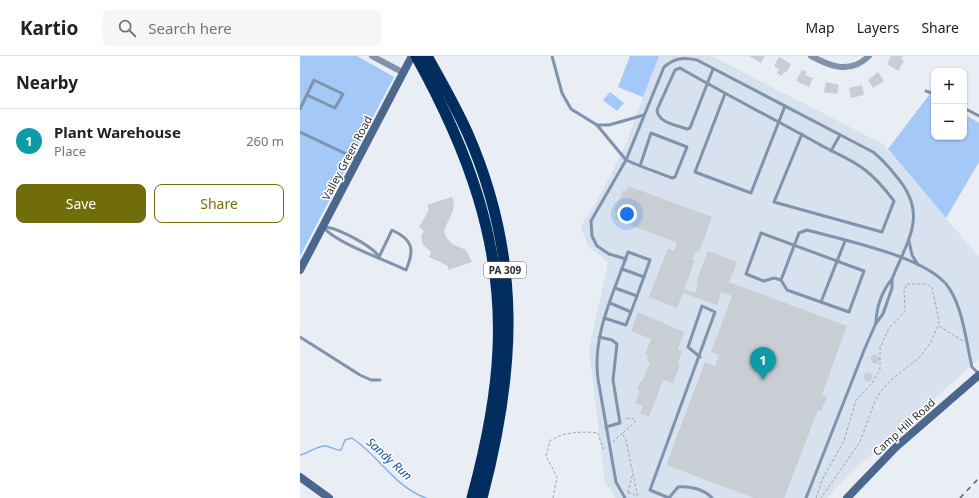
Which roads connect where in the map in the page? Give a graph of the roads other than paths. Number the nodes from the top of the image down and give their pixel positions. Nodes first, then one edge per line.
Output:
1 (372, 56) edge
2 (427, 56) edge
3 (552, 56) edge
4 (811, 56) edge
5 (869, 56) edge
6 (412, 58) edge
7 (713, 69) junction
8 (404, 73) junction
9 (707, 84) junction
10 (926, 91) dead end
11 (931, 93) edge
12 (726, 94) junction
13 (307, 95) junction
14 (786, 106) junction
15 (300, 107) edge
16 (967, 110) edge
17 (644, 115) junction
18 (979, 116) edge
19 (779, 122) junction
20 (597, 125) junction
21 (300, 132) edge
22 (802, 134) junction
23 (840, 135) junction
24 (831, 151) junction
25 (358, 160) junction
26 (626, 160) junction
27 (640, 166) junction
28 (323, 227) junction
29 (908, 239) junction
30 (845, 240) junction
31 (364, 245) junction
32 (794, 245) junction
33 (362, 250) junction
34 (379, 257) junction
35 (900, 258) junction
36 (626, 259) junction
37 (837, 261) junction
38 (918, 265) junction
39 (622, 269) junction
40 (300, 270) edge
41 (644, 278) junction
42 (892, 279) junction
43 (781, 280) junction
44 (615, 288) junction
45 (637, 296) junction
46 (821, 302) junction
47 (610, 303) junction
48 (631, 312) junction
49 (604, 318) junction
50 (876, 323) junction
51 (300, 337) edge
52 (599, 337) junction
53 (700, 357) junction
54 (979, 375) edge
55 (380, 380) dead end
56 (606, 428) junction
57 (300, 477) edge
58 (626, 495) edge
59 (329, 498) edge
60 (472, 498) edge
61 (482, 498) edge
62 (669, 498) edge
63 (712, 498) edge
64 (806, 498) edge
65 (847, 498) edge

1 - 8 street
2 - 61 highway, PA 309
3 - 20 lane
4 - 5 street
6 - 8 street, Valley Green Road
6 - 60 highway, PA 309
7 - 9 lane
7 - 14 lane
7 - 17 lane
8 - 25 street, Valley Green Road
9 - 9 lane
9 - 12 lane
10 - 11 lane
12 - 19 lane
12 - 19 lane
13 - 13 lane
13 - 15 lane
14 - 19 lane
14 - 23 lane
16 - 18 lane
17 - 20 lane
17 - 26 lane
19 - 22 lane
20 - 26 lane
21 - 25 lane
22 - 24 lane
22 - 24 lane
23 - 24 lane
23 - 29 lane
25 - 28 street, Valley Green Road
26 - 27 lane
26 - 36 lane
27 - 27 lane
28 - 31 lane
28 - 33 lane
28 - 40 street, Valley Green Road
29 - 35 lane
29 - 38 lane
30 - 32 lane
30 - 35 lane
30 - 37 lane
31 - 33 lane
31 - 34 lane
32 - 37 lane
32 - 43 lane
32 - 43 lane
33 - 34 lane
34 - 34 lane
35 - 38 lane
35 - 42 lane
36 - 39 lane
36 - 41 lane
37 - 46 lane
37 - 46 lane
38 - 54 lane
39 - 41 lane
39 - 44 lane
41 - 45 lane
42 - 50 lane
42 - 50 lane
43 - 46 lane
44 - 45 lane
44 - 47 lane
45 - 48 lane
47 - 48 lane
47 - 49 lane
48 - 49 lane
49 - 52 lane
50 - 64 lane
51 - 55 lane
52 - 56 lane
52 - 56 lane
53 - 53 lane
53 - 62 lane
54 - 65 street, Camp Hill Road
56 - 58 lane
57 - 59 street
62 - 63 lane

